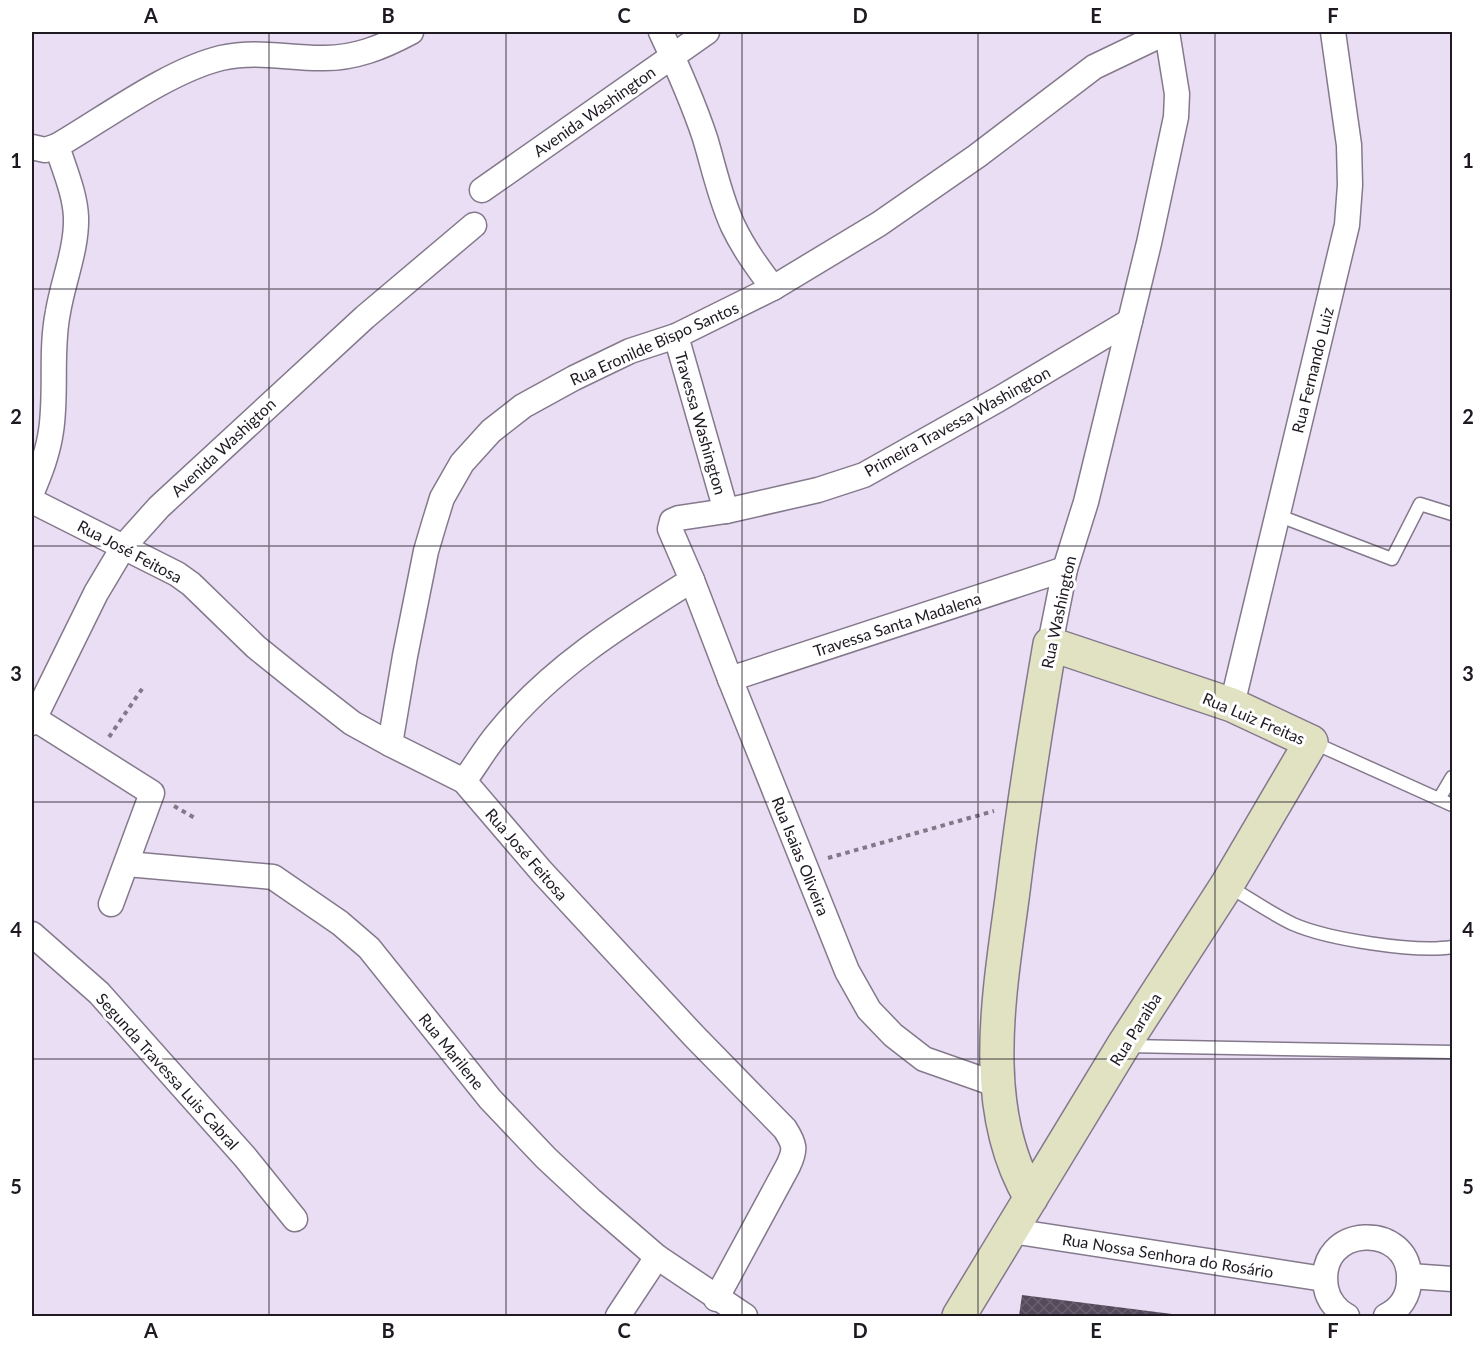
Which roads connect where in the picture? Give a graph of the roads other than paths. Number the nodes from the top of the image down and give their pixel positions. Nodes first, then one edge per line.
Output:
1 (411, 32) edge
2 (661, 32) edge
3 (707, 32) edge
4 (1167, 32) edge
5 (1333, 32) edge
6 (673, 56) junction
7 (57, 146) junction
8 (32, 147) edge
9 (482, 190) dead end
10 (474, 225) dead end
11 (773, 288) junction
12 (1130, 321) junction
13 (676, 336) junction
14 (32, 492) edge
15 (32, 501) edge
16 (726, 511) junction
17 (1452, 514) edge
18 (1277, 515) junction
19 (124, 546) junction
20 (682, 557) joint
21 (1065, 569) junction
22 (692, 580) junction
23 (1050, 644) junction
24 (730, 679) junction
25 (1232, 705) junction
26 (32, 719) edge
27 (1311, 742) junction
28 (390, 744) junction
29 (1452, 777) edge
30 (464, 781) junction
31 (1439, 799) junction
32 (1452, 805) edge
33 (127, 864) junction
34 (1227, 885) junction
35 (111, 904) dead end
36 (32, 933) edge
37 (1452, 947) edge
38 (1123, 1046) junction
39 (1452, 1052) edge
40 (998, 1085) junction
41 (1031, 1197) junction
42 (295, 1219) dead end
43 (1012, 1231) junction
44 (657, 1257) junction
45 (1410, 1276) junction
46 (1324, 1279) junction
47 (1452, 1279) edge
48 (716, 1299) junction
49 (1392, 1315) edge
50 (618, 1317) edge
51 (745, 1317) edge
52 (958, 1317) edge
53 (1347, 1317) edge

1 - 7 street
2 - 6 street
3 - 6 street, Avenida Washington
4 - 11 street, Rua Eronilde Bispo Santos
4 - 12 street, Rua Washington
5 - 18 street, Rua Fernando Luiz
6 - 9 street, Avenida Washington
6 - 11 street
7 - 8 street
7 - 14 street
10 - 19 street, Avenida Washigton
11 - 13 street, Rua Eronilde Bispo Santos
12 - 16 street, Primeira Travessa Washington
12 - 21 street, Rua Washington
13 - 16 street, Travessa Washington
13 - 28 street, Rua Eronilde Bispo Santos
15 - 19 street, Rua José Feitosa
16 - 20 street, Primeira Travessa Washington
17 - 18 lane
18 - 25 street, Rua Fernando Luiz
19 - 26 street, Avenida Washigton
19 - 28 street, Rua José Feitosa
20 - 22 street, Rua Isaias Oliveira
21 - 23 street, Rua Washington
21 - 24 street, Travessa Santa Madalena
22 - 24 street, Rua Isaias Oliveira
22 - 30 street
23 - 25 street, Rua Luiz Freitas
23 - 40 street, Rua Washington
24 - 40 street, Rua Isaias Oliveira
25 - 27 street, Rua Luiz Freitas
26 - 33 street
27 - 31 lane, Rua Luiz Freitas
27 - 34 street, Rua Paraiba
28 - 30 street
29 - 31 lane
30 - 48 street, Rua José Feitosa
31 - 32 lane, Rua Luiz Freitas
33 - 35 street
33 - 44 street, Rua Marilene
34 - 37 lane
34 - 38 street, Rua Paraiba
36 - 42 street, Segunda Travessa Luis Cabral
38 - 39 lane
38 - 41 street, Rua Paraiba
40 - 41 street, Rua Washington
41 - 43 street, Rua Paraiba
43 - 46 street, Rua Nossa Senhora do Rosário
43 - 52 street, Rua Paraiba
44 - 48 street, Rua Marilene
44 - 50 street
45 - 46 street
45 - 47 street
45 - 49 street
46 - 53 street
48 - 51 street, Rua Marilene

